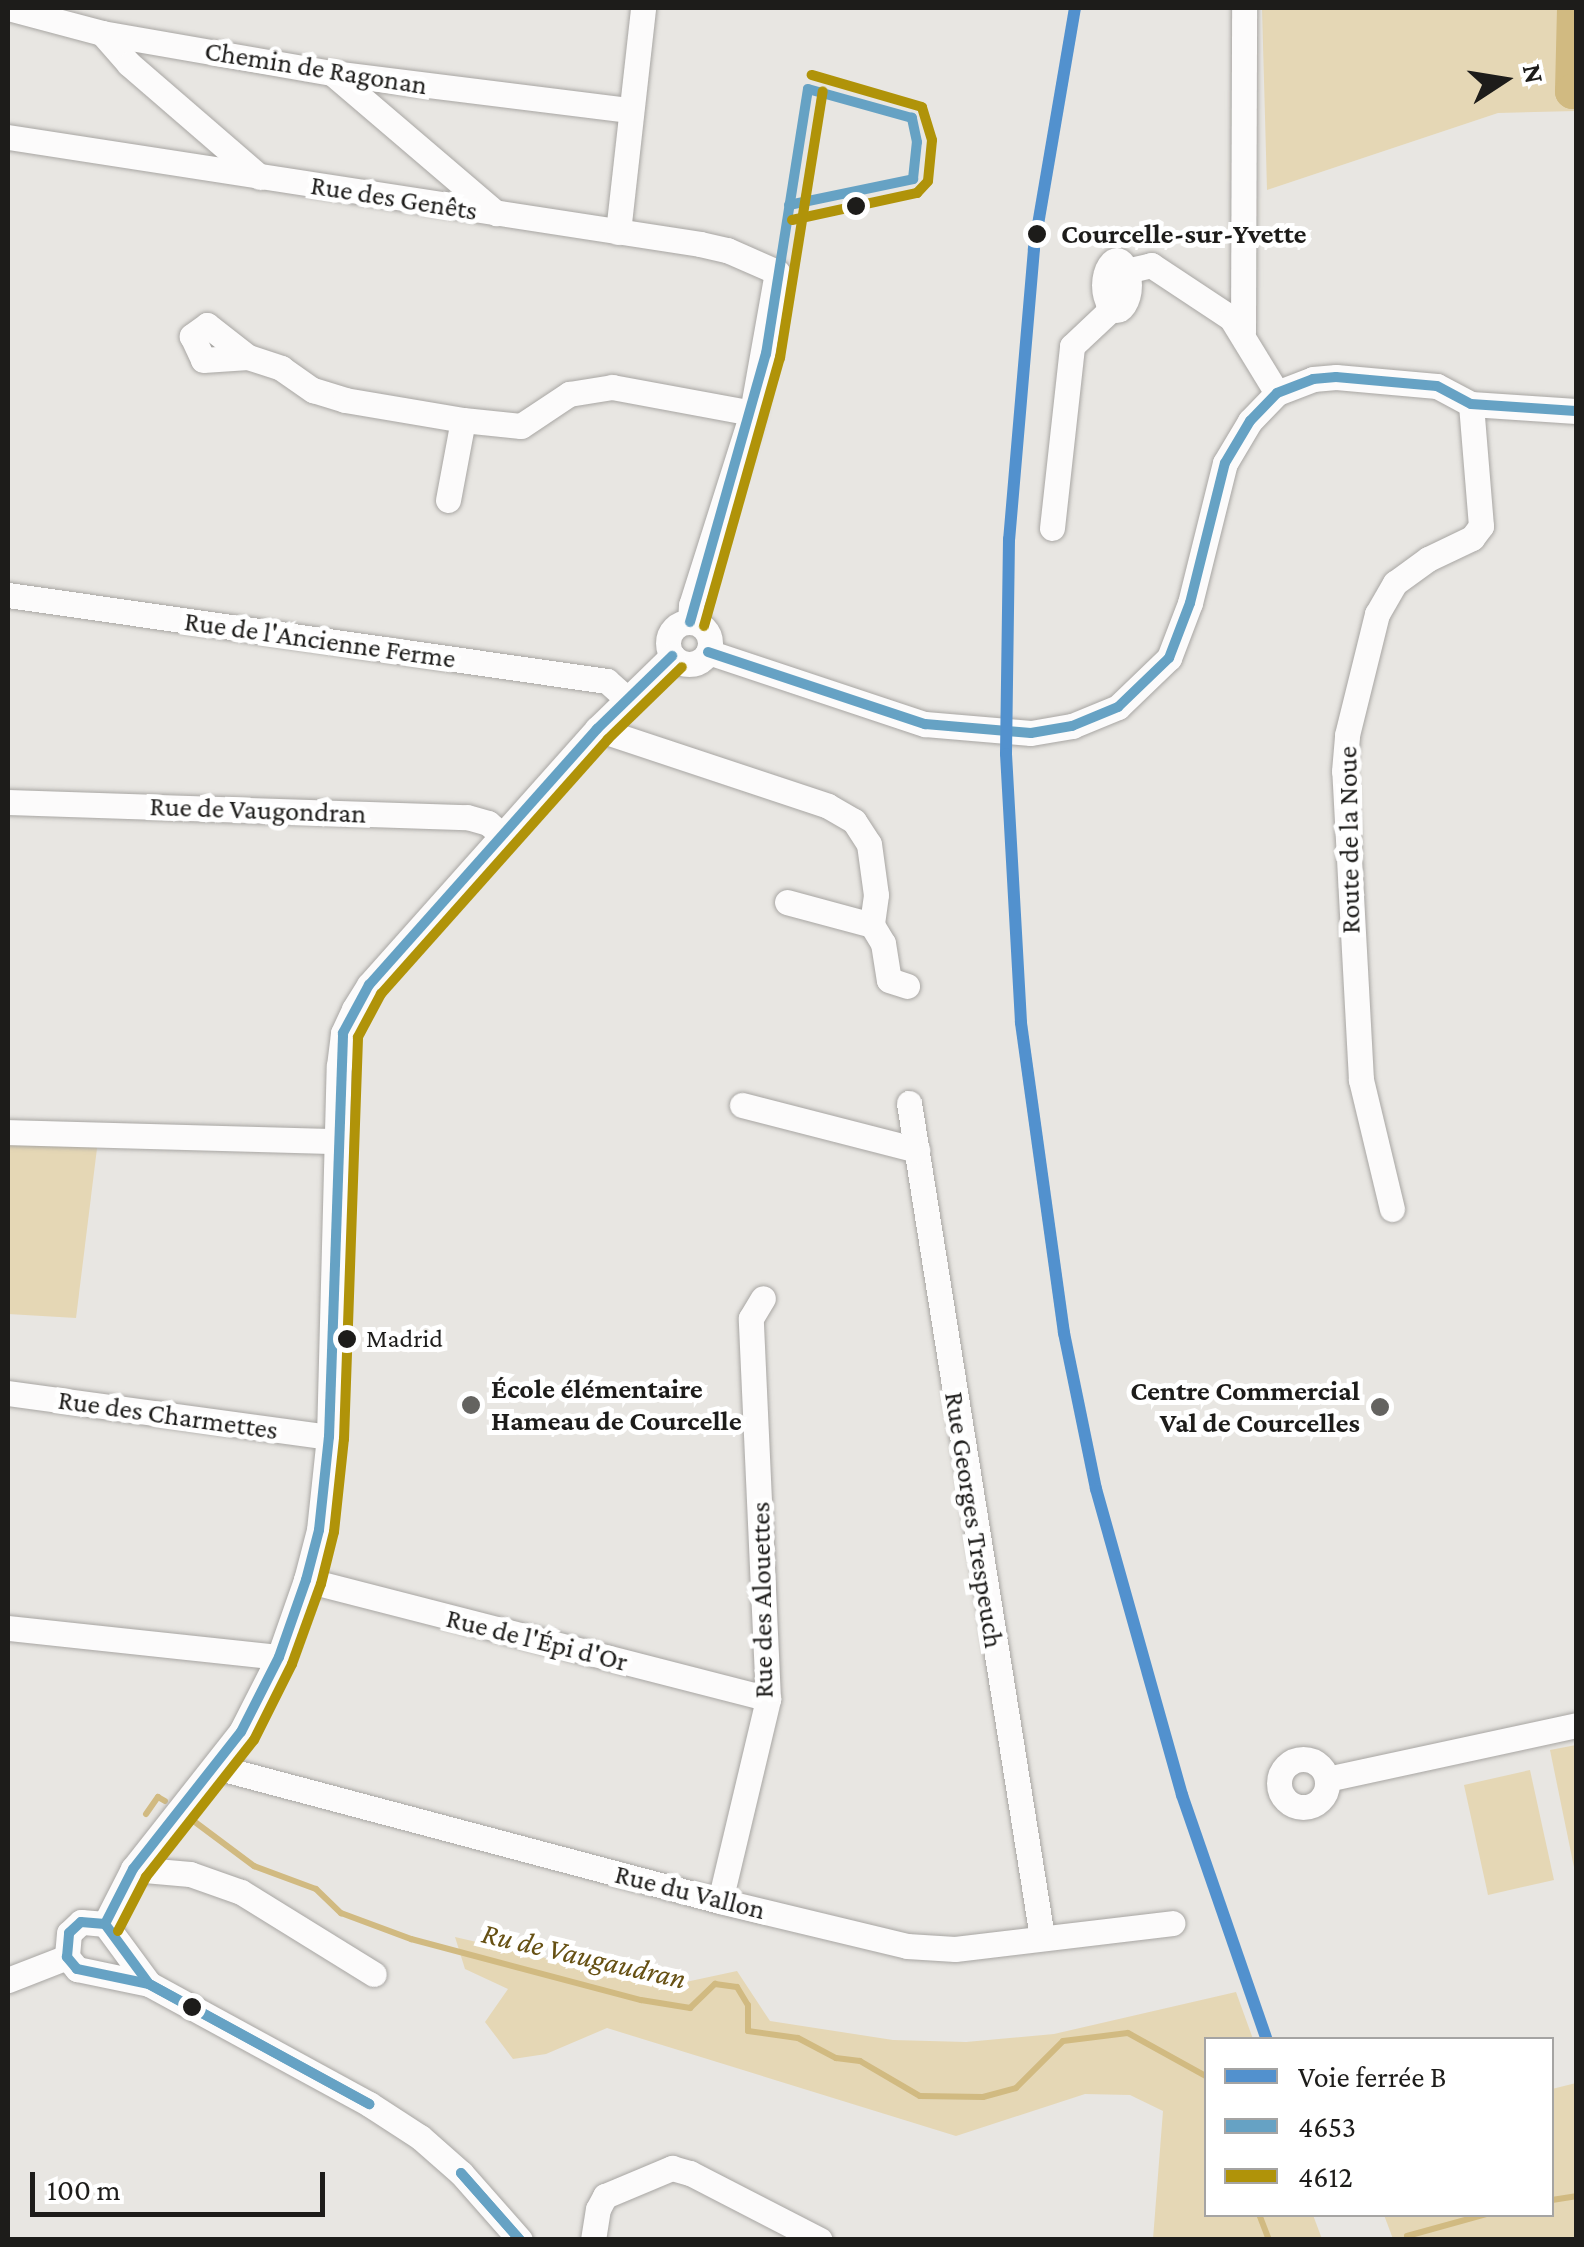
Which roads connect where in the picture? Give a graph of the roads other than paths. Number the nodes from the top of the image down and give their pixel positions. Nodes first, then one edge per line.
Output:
1 (8, 8) edge
2 (643, 8) edge
3 (1244, 8) edge
4 (102, 33) junction
5 (332, 73) junction
6 (628, 110) junction
7 (8, 136) edge
8 (260, 176) junction
9 (497, 214) junction
10 (618, 232) junction
11 (1243, 332) junction
12 (248, 358) dead end
13 (1278, 394) junction
14 (1472, 404) junction
15 (1576, 411) edge
16 (752, 413) junction
17 (463, 420) junction
18 (448, 500) dead end
19 (1052, 528) dead end
20 (8, 596) edge
21 (690, 622) junction
22 (708, 652) junction
23 (672, 656) junction
24 (626, 699) junction
25 (598, 729) junction
26 (8, 802) edge
27 (503, 836) junction
28 (787, 902) dead end
29 (872, 924) junction
30 (907, 986) dead end
31 (909, 1103) dead end
32 (742, 1106) dead end
33 (8, 1132) edge
34 (336, 1141) junction
35 (917, 1150) junction
36 (1392, 1209) dead end
37 (763, 1298) dead end
38 (8, 1392) edge
39 (329, 1438) junction
40 (306, 1580) junction
41 (8, 1628) edge
42 (279, 1656) junction
43 (768, 1698) junction
44 (1576, 1725) edge
45 (216, 1767) junction
46 (1326, 1779) dead end
47 (133, 1869) junction
48 (720, 1901) junction
49 (1172, 1923) dead end
50 (111, 1932) junction
51 (1042, 1938) junction
52 (66, 1957) junction
53 (91, 1974) junction
54 (374, 1974) dead end
55 (8, 1980) edge
56 (149, 1984) junction
57 (520, 2240) edge
58 (593, 2240) edge
59 (820, 2240) edge

1 - 4 street, Chemin de Ragonan
2 - 6 street
3 - 11 street
4 - 5 street, Chemin de Ragonan
4 - 8 street
5 - 6 street, Chemin de Ragonan
5 - 9 street
6 - 10 street
7 - 8 street, Rue des Genêts
8 - 9 street, Rue des Genêts
9 - 10 street, Rue des Genêts
10 - 16 street, Rue des Genêts
11 - 13 street
11 - 19 street
12 - 17 street
13 - 14 street
13 - 22 street
14 - 15 street
14 - 36 street, Route de la Noue
16 - 17 street
16 - 21 street
17 - 18 street
20 - 24 street, Rue de l'Ancienne Ferme
21 - 22 street
21 - 23 street
22 - 23 street
23 - 24 street
24 - 25 street
25 - 27 street
25 - 29 street
26 - 27 street, Rue de Vaugondran
27 - 34 street
28 - 29 street
29 - 30 street
31 - 35 street, Rue Georges Trespeuch
32 - 35 street
33 - 34 street
34 - 39 street
35 - 51 street, Rue Georges Trespeuch
37 - 43 street, Rue des Alouettes
38 - 39 street, Rue des Charmettes
39 - 40 street
40 - 42 street
40 - 43 street, Rue de l'Épi d'Or
41 - 42 street
42 - 45 street
43 - 48 street, Rue des Alouettes
44 - 46 street
45 - 47 street
45 - 48 street, Rue du Vallon
47 - 50 street
47 - 54 street
48 - 51 street, Rue du Vallon
49 - 51 street, Rue du Vallon
50 - 52 street
50 - 53 street
50 - 56 street
52 - 53 street
52 - 55 street
53 - 56 street
56 - 57 street
58 - 59 street

